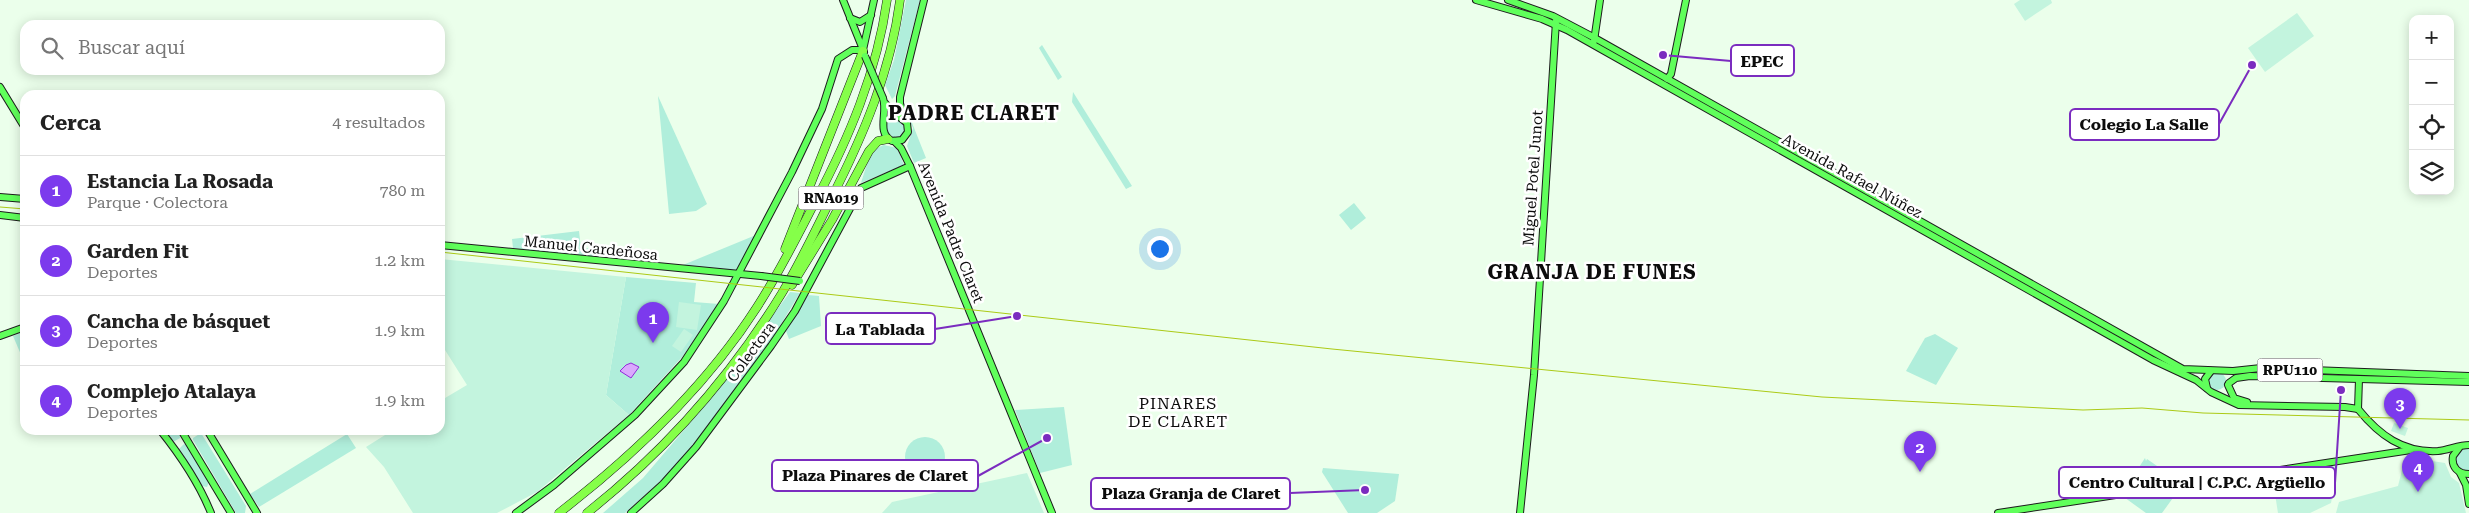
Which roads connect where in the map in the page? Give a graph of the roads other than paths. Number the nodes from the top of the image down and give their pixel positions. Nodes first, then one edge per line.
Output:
1 (843, 0) edge
2 (874, 0) edge
3 (887, 0) edge
4 (900, 0) edge
5 (924, 0) edge
6 (1476, 0) edge
7 (1508, 0) edge
8 (1600, 0) edge
9 (1686, 0) edge
10 (871, 14) junction
11 (1553, 16) junction
12 (850, 18) junction
13 (1556, 25) junction
14 (1593, 37) junction
15 (1596, 47) junction
16 (863, 57) junction
17 (1654, 79) junction
18 (1667, 79) junction
19 (0, 87) edge
20 (884, 100) junction
21 (898, 116) junction
22 (20, 120) edge
23 (906, 120) junction
24 (884, 122) junction
25 (906, 137) junction
26 (891, 140) junction
27 (906, 155) junction
28 (910, 166) junction
29 (0, 197) edge
30 (20, 199) edge
31 (0, 215) edge
32 (20, 217) edge
33 (1911, 220) junction
34 (445, 245) edge
35 (739, 274) junction
36 (810, 282) junction
37 (2032, 292) junction
38 (2074, 307) junction
39 (747, 322) junction
40 (761, 324) junction
41 (20, 329) edge
42 (0, 336) edge
43 (2221, 370) junction
44 (2211, 371) junction
45 (2359, 379) junction
46 (2468, 380) edge
47 (2228, 384) junction
48 (2211, 391) junction
49 (2358, 398) junction
50 (2256, 404) junction
51 (2345, 407) junction
52 (2358, 409) junction
53 (164, 435) edge
54 (184, 435) edge
55 (210, 435) edge
56 (2392, 441) junction
57 (2469, 446) edge
58 (2460, 447) junction
59 (2411, 450) junction
60 (2435, 451) junction
61 (2387, 453) junction
62 (622, 461) junction
63 (2452, 462) junction
64 (2460, 473) junction
65 (2469, 474) edge
66 (632, 476) junction
67 (2469, 504) edge
68 (212, 513) edge
69 (231, 513) edge
70 (257, 513) edge
71 (516, 513) edge
72 (551, 513) edge
73 (559, 513) edge
74 (587, 513) edge
75 (594, 513) edge
76 (631, 513) edge
77 (1052, 513) edge
78 (1520, 513) edge
79 (1998, 513) edge

1 - 12 main road
2 - 10 main road
3 - 39 highway, RNA019
4 - 40 highway, RNA019
5 - 23 main road
6 - 13 main road, Avenida Rafael Núñez
7 - 11 main road, Avenida Rafael Núñez
8 - 14 main road
9 - 18 main road
10 - 12 main road
10 - 16 main road
11 - 13 main road
11 - 14 main road, Avenida Rafael Núñez
12 - 16 main road
13 - 15 main road, Avenida Rafael Núñez
13 - 78 main road, Miguel Potel Junot
14 - 15 main road
14 - 18 main road, Avenida Rafael Núñez
15 - 17 main road, Avenida Rafael Núñez
16 - 20 main road, bridge
16 - 35 main road
16 - 39 highway
17 - 18 main road
17 - 33 main road, Avenida Rafael Núñez
18 - 33 main road, Avenida Rafael Núñez
19 - 22 main road
20 - 21 main road
20 - 24 main road
21 - 23 main road
21 - 24 main road
23 - 25 main road
24 - 26 main road
25 - 26 main road
25 - 27 main road, Avenida Padre Claret
26 - 27 main road, Avenida Padre Claret
26 - 40 highway
27 - 28 main road, Avenida Padre Claret
28 - 36 main road, Colectora
28 - 77 main road, Avenida Padre Claret
29 - 30 main road
31 - 32 main road
33 - 37 main road, Avenida Rafael Núñez
33 - 38 main road, Avenida Rafael Núñez
34 - 35 main road, Manuel Cardeñosa
35 - 36 main road, Manuel Cardeñosa, bridge
35 - 71 main road
36 - 76 main road, Colectora
37 - 38 main road
37 - 48 main road, Avenida Rafael Núñez
38 - 44 main road, Avenida Rafael Núñez
39 - 62 highway, RNA019
40 - 66 highway, RNA019
41 - 42 main road
43 - 44 main road, Avenida Rafael Núñez / RPU110
43 - 46 main road, RPU110
43 - 47 main road, Avenida Rafael Núñez / RPU110
44 - 48 main road
45 - 46 main road, RPU110
45 - 47 main road, RPU110
45 - 49 main road
47 - 48 main road, RPU110
47 - 50 main road, Avenida Rafael Núñez / RPU110
48 - 50 main road, Avenida Rafael Núñez / RPU110
49 - 51 main road
49 - 52 main road
50 - 51 main road, Avenida Rafael Núñez / RPU110
51 - 52 main road, Avenida Rafael Núñez / RPU110
52 - 56 main road
53 - 68 main road
54 - 69 main road
55 - 70 main road
56 - 59 main road
56 - 61 main road
57 - 58 main road
58 - 60 main road
58 - 63 main road
59 - 60 main road
59 - 61 main road
60 - 63 main road
61 - 79 main road
62 - 72 highway
62 - 73 highway, RNA019
63 - 64 main road
64 - 65 main road
64 - 67 main road
66 - 74 highway, RNA019
66 - 75 highway

